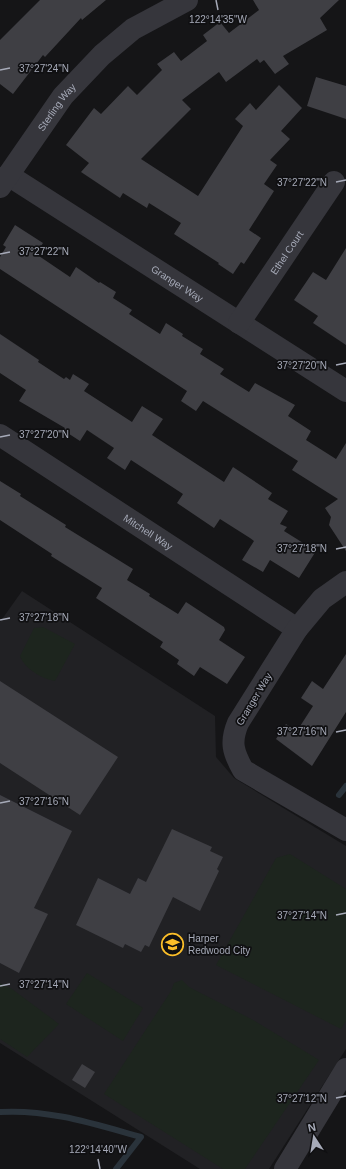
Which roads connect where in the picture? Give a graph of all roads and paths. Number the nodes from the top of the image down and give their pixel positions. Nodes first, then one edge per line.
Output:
1 (187, 0) edge
2 (4, 181) edge
3 (334, 182) dead end
4 (239, 323) junction
5 (346, 391) edge
6 (0, 435) edge
7 (346, 582) edge
8 (297, 629) junction
9 (346, 830) edge
10 (346, 1069) edge
11 (285, 1169) edge

1 - 2 street, Sterling Way
2 - 4 street, Granger Way
3 - 4 street, Ethel Court
4 - 5 street, Granger Way
6 - 8 street, Mitchell Way
7 - 8 street, Granger Way
8 - 9 street, Granger Way
10 - 11 street

